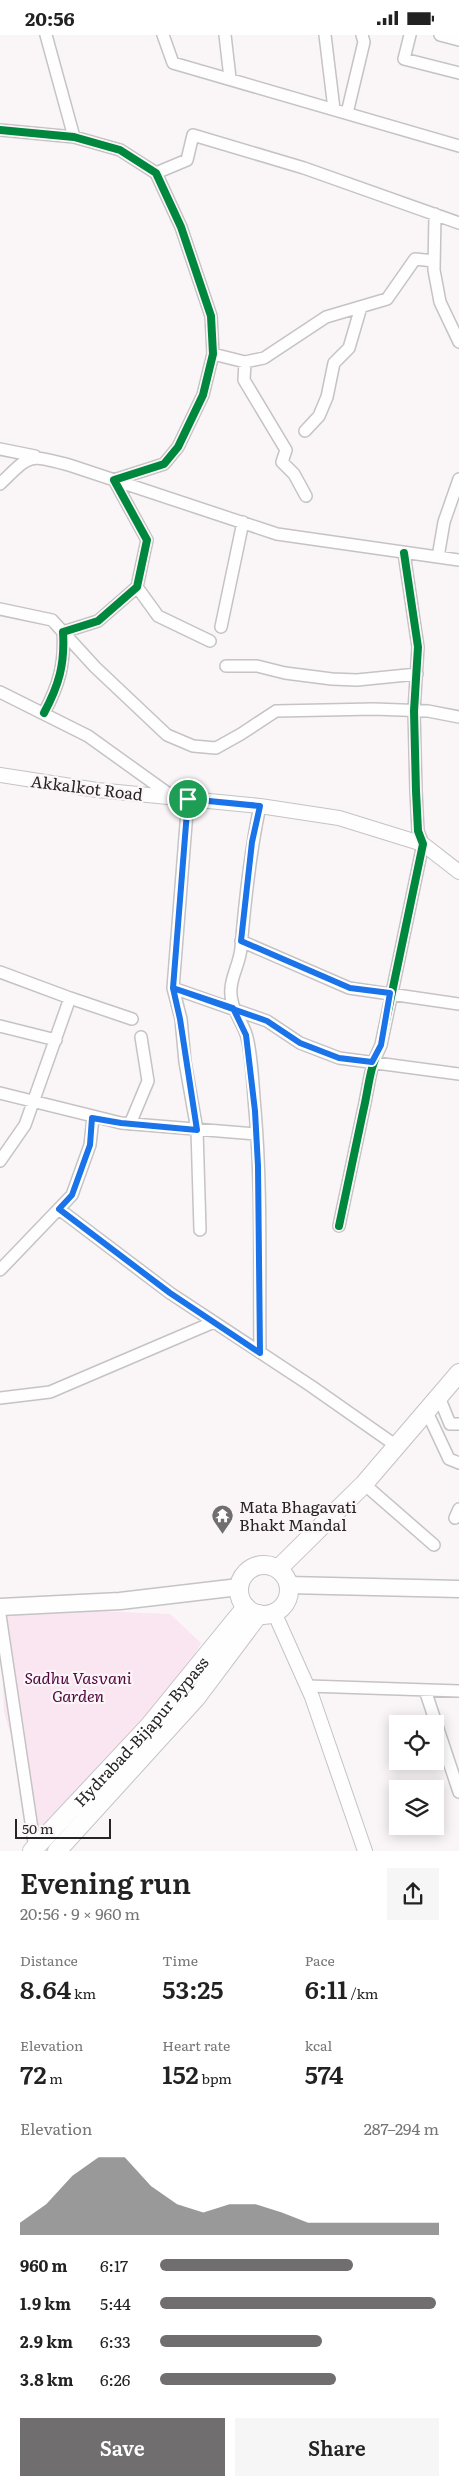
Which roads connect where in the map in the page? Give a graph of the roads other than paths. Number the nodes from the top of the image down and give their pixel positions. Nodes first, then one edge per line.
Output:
1 (46, 35) edge
2 (163, 35) edge
3 (225, 35) edge
4 (325, 35) edge
5 (362, 35) edge
6 (410, 35) edge
7 (440, 35) edge
8 (459, 40) edge
9 (459, 73) edge
10 (230, 78) junction
11 (334, 109) junction
12 (347, 113) junction
13 (0, 130) edge
14 (74, 137) junction
15 (459, 146) edge
16 (156, 173) junction
17 (435, 214) junction
18 (459, 223) edge
19 (434, 261) junction
20 (361, 307) junction
21 (459, 342) edge
22 (213, 354) junction
23 (245, 363) junction
24 (305, 431) dead end
25 (0, 449) edge
26 (38, 457) junction
27 (459, 479) edge
28 (114, 480) junction
29 (0, 484) edge
30 (306, 496) dead end
31 (243, 522) junction
32 (404, 553) junction
33 (438, 557) junction
34 (459, 560) edge
35 (137, 587) junction
36 (0, 609) edge
37 (221, 627) dead end
38 (63, 632) junction
39 (210, 641) dead end
40 (226, 666) dead end
41 (417, 674) junction
42 (0, 692) edge
43 (414, 711) junction
44 (44, 713) junction
45 (459, 717) edge
46 (0, 775) edge
47 (173, 797) junction
48 (188, 799) junction
49 (260, 806) junction
50 (423, 844) junction
51 (459, 872) edge
52 (241, 941) junction
53 (0, 972) edge
54 (173, 988) junction
55 (390, 993) junction
56 (70, 999) junction
57 (459, 1004) edge
58 (233, 1008) junction
59 (132, 1019) dead end
60 (0, 1025) edge
61 (141, 1037) dead end
62 (56, 1040) junction
63 (372, 1062) junction
64 (459, 1075) edge
65 (0, 1093) edge
66 (34, 1102) junction
67 (92, 1118) junction
68 (130, 1124) junction
69 (197, 1130) junction
70 (256, 1134) junction
71 (0, 1161) edge
72 (59, 1209) junction
73 (339, 1226) dead end
74 (200, 1231) dead end
75 (0, 1271) edge
76 (214, 1322) junction
77 (260, 1353) junction
78 (459, 1373) edge
79 (439, 1397) junction
80 (0, 1398) edge
81 (426, 1412) junction
82 (459, 1424) edge
83 (398, 1447) junction
84 (459, 1463) edge
85 (364, 1485) junction
86 (434, 1545) dead end
87 (278, 1569) junction
88 (288, 1585) junction
89 (239, 1587) junction
90 (459, 1589) edge
91 (0, 1607) edge
92 (260, 1611) junction
93 (0, 1615) edge
94 (308, 1686) junction
95 (425, 1690) junction
96 (459, 1691) edge
97 (459, 1792) edge
98 (33, 1850) edge
99 (57, 1851) edge
100 (365, 1851) edge

1 - 14 street
2 - 10 street
3 - 10 street
4 - 11 street
5 - 12 street
6 - 9 street
7 - 8 street
10 - 11 street
11 - 12 street
12 - 15 street
13 - 14 street
14 - 16 street
16 - 17 street
16 - 22 street
17 - 18 street
17 - 19 street
19 - 20 street
19 - 21 street
20 - 23 street
20 - 24 street
22 - 23 street
22 - 28 street
23 - 30 street
25 - 26 street
26 - 28 street
26 - 29 street
27 - 33 street
28 - 31 street
28 - 35 street
31 - 32 street
31 - 37 street
32 - 33 street
32 - 41 street
33 - 34 street
35 - 38 street
35 - 39 street
36 - 38 street
38 - 43 street
38 - 44 street
40 - 41 street
41 - 43 street
42 - 44 street
43 - 45 street
43 - 50 street
44 - 47 street
46 - 47 street, Akkalkot Road
47 - 48 street, Akkalkot Road
48 - 49 street, Akkalkot Road
48 - 54 street
49 - 50 street, Akkalkot Road
49 - 52 street
50 - 51 street, Akkalkot Road
50 - 55 street
52 - 55 street
52 - 58 street
53 - 56 street
54 - 58 street
54 - 69 street
55 - 57 street
55 - 63 street
56 - 59 street
56 - 62 street
58 - 63 street
58 - 70 street
60 - 62 street
61 - 68 street
62 - 66 street
63 - 64 street
63 - 73 street
65 - 66 street
66 - 67 street
66 - 71 street
67 - 68 street
67 - 72 street
68 - 69 street
69 - 70 street
69 - 74 street
70 - 77 street
72 - 75 street
72 - 76 street
76 - 77 street
76 - 80 street
77 - 83 street
78 - 79 main road
79 - 81 main road
79 - 82 street
81 - 83 main road
81 - 84 street
83 - 85 main road
85 - 86 street
85 - 87 main road
87 - 88 main road
87 - 89 main road
88 - 90 main road
88 - 92 main road
89 - 91 main road
89 - 92 main road
92 - 94 street
92 - 98 main road, Hydrabad-Bijapur Bypass
92 - 99 main road
93 - 98 street
94 - 95 street
94 - 100 street
95 - 96 street
95 - 97 street

